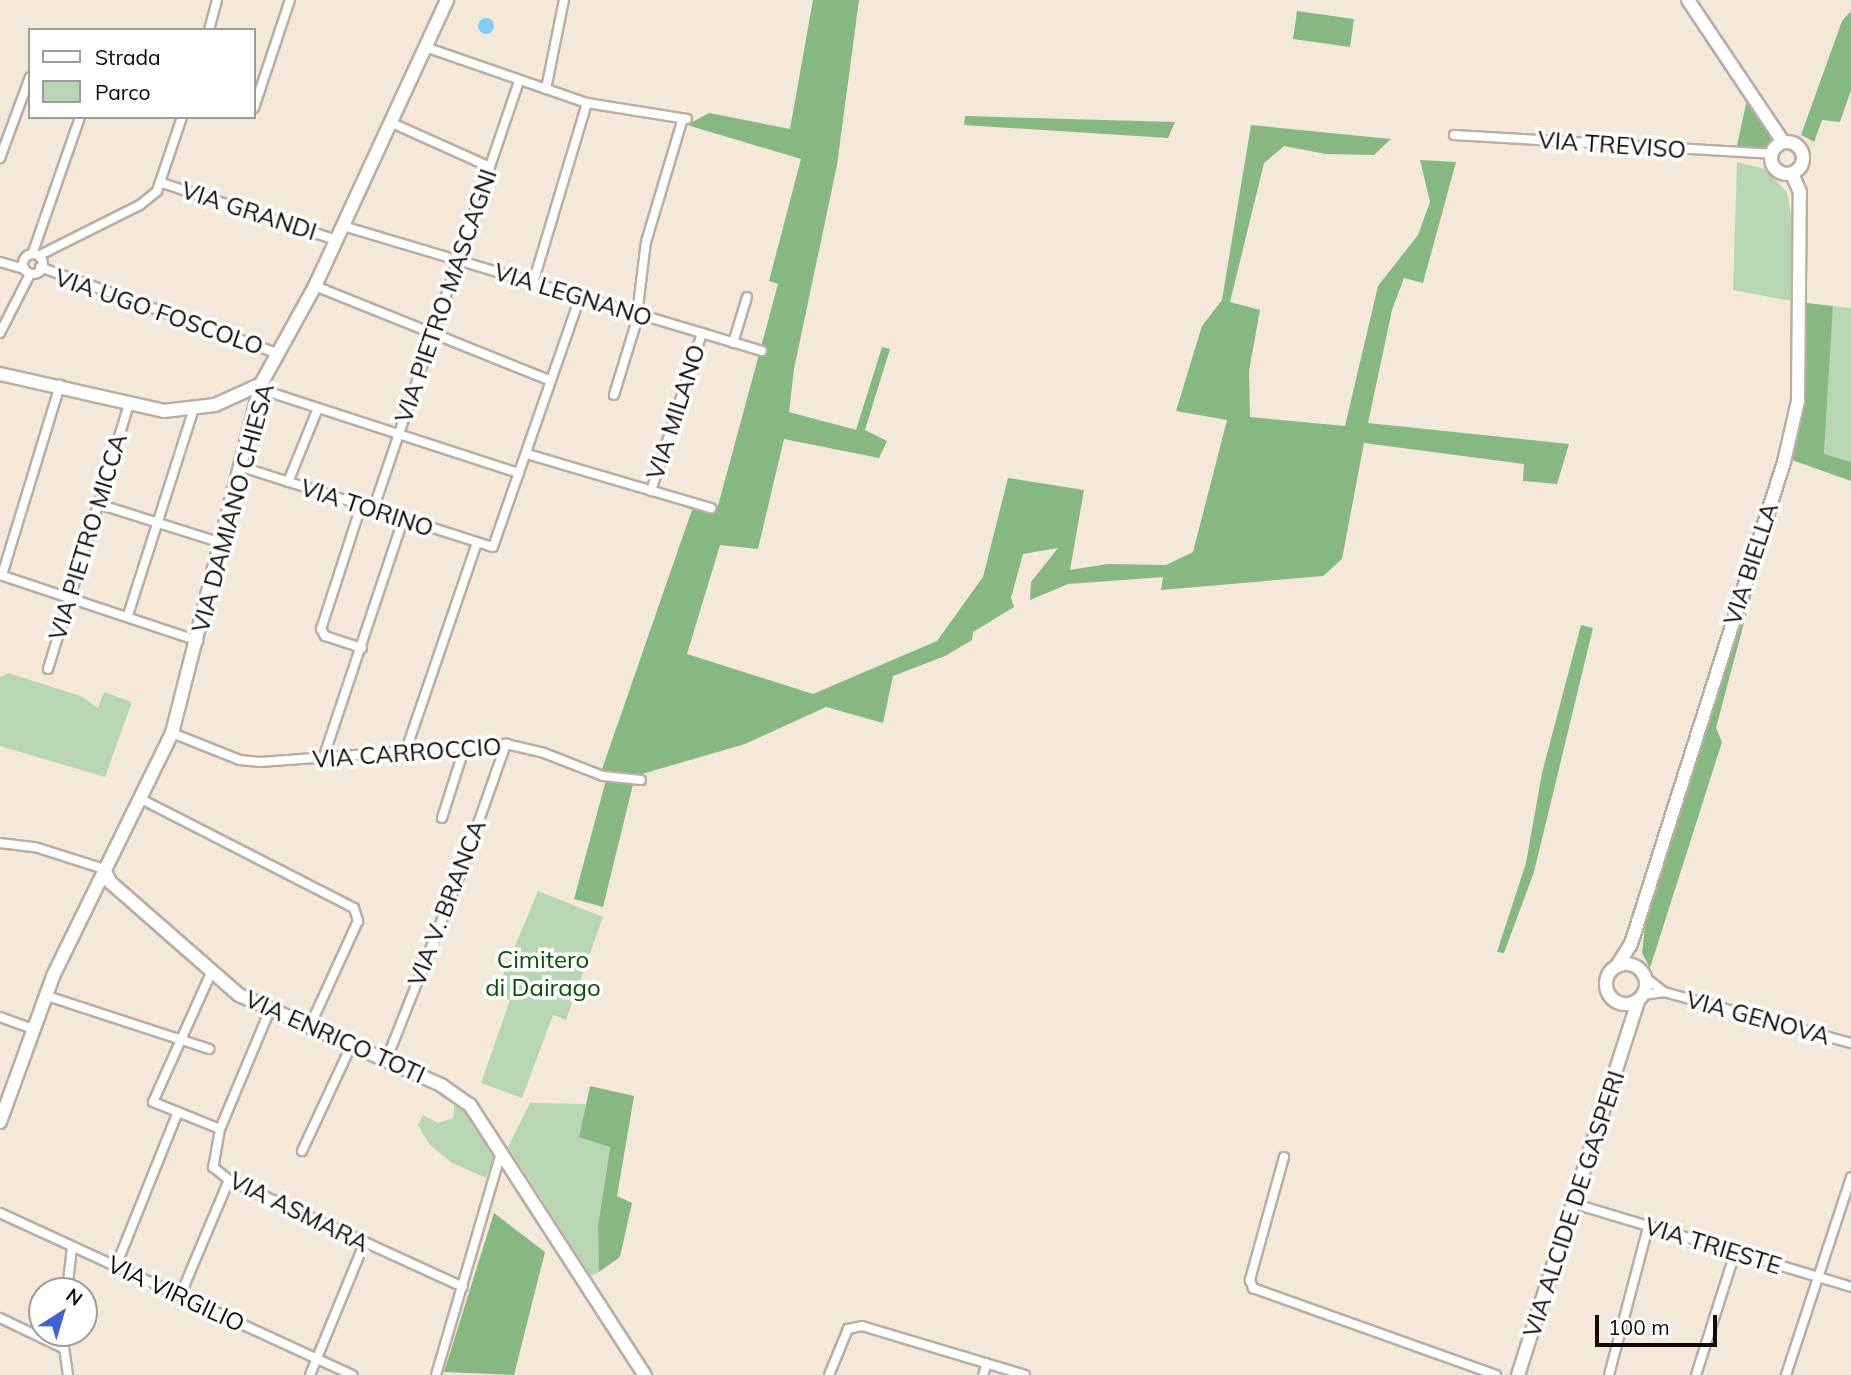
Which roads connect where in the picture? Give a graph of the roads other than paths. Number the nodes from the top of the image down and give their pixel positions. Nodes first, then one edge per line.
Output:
1 (216, 0) edge
2 (290, 0) edge
3 (447, 0) edge
4 (565, 0) edge
5 (1688, 0) edge
6 (209, 28) edge
7 (428, 48) junction
8 (519, 81) junction
9 (28, 82) edge
10 (546, 89) junction
11 (256, 102) edge
12 (587, 103) junction
13 (79, 119) edge
14 (181, 119) edge
15 (393, 123) junction
16 (1454, 135) dead end
17 (1783, 142) junction
18 (1771, 155) junction
19 (0, 158) edge
20 (489, 167) junction
21 (1792, 174) junction
22 (162, 183) junction
23 (343, 226) junction
24 (336, 240) junction
25 (37, 254) junction
26 (458, 261) junction
27 (0, 262) edge
28 (40, 267) junction
29 (27, 272) junction
30 (533, 283) junction
31 (315, 286) junction
32 (580, 297) junction
33 (747, 297) dead end
34 (637, 314) junction
35 (0, 333) edge
36 (435, 333) junction
37 (702, 333) junction
38 (733, 343) junction
39 (762, 351) dead end
40 (279, 354) junction
41 (0, 374) edge
42 (551, 381) junction
43 (261, 384) junction
44 (60, 385) junction
45 (614, 395) dead end
46 (129, 404) junction
47 (318, 408) junction
48 (193, 411) junction
49 (399, 434) junction
50 (527, 454) junction
51 (242, 467) junction
52 (519, 473) junction
53 (288, 482) junction
54 (651, 491) junction
55 (98, 504) junction
56 (361, 506) junction
57 (711, 508) dead end
58 (373, 510) junction
59 (403, 520) junction
60 (157, 523) junction
61 (223, 543) junction
62 (477, 543) junction
63 (1, 575) edge
64 (69, 598) junction
65 (128, 615) junction
66 (198, 641) junction
67 (362, 648) junction
68 (48, 669) dead end
69 (172, 733) junction
70 (506, 744) junction
71 (464, 749) junction
72 (405, 753) junction
73 (323, 759) junction
74 (641, 780) dead end
75 (141, 799) junction
76 (442, 818) dead end
77 (0, 842) edge
78 (104, 869) junction
79 (1631, 944) junction
80 (1617, 966) junction
81 (1636, 966) junction
82 (211, 973) junction
83 (1646, 978) junction
84 (1664, 992) junction
85 (44, 995) junction
86 (1641, 998) junction
87 (1615, 1001) junction
88 (269, 1012) junction
89 (0, 1017) edge
90 (30, 1028) junction
91 (309, 1029) junction
92 (1629, 1032) junction
93 (181, 1040) junction
94 (1851, 1043) edge
95 (351, 1046) junction
96 (209, 1049) dead end
97 (386, 1061) junction
98 (178, 1112) junction
99 (1, 1113) edge
100 (220, 1129) junction
101 (501, 1150) junction
102 (302, 1152) dead end
103 (1284, 1157) dead end
104 (1851, 1177) edge
105 (229, 1180) junction
106 (1574, 1204) junction
107 (0, 1213) edge
108 (1648, 1227) junction
109 (364, 1244) junction
110 (72, 1247) junction
111 (1735, 1252) junction
112 (116, 1266) junction
113 (69, 1277) edge
114 (1818, 1277) junction
115 (1851, 1286) edge
116 (463, 1287) junction
117 (180, 1296) junction
118 (0, 1318) edge
119 (64, 1348) joint
120 (317, 1360) junction
121 (987, 1364) junction
122 (68, 1375) edge
123 (310, 1375) edge
124 (353, 1375) edge
125 (436, 1375) edge
126 (645, 1375) edge
127 (829, 1375) edge
128 (983, 1375) edge
129 (1025, 1375) edge
130 (1496, 1375) edge
131 (1518, 1375) edge
132 (1609, 1375) edge
133 (1696, 1375) edge
134 (1786, 1375) edge

1 - 6 street
2 - 11 street
3 - 7 street, VIA DAMIANO CHIESA
4 - 10 street
5 - 17 street
7 - 8 street
7 - 15 street, VIA DAMIANO CHIESA
8 - 10 street
8 - 20 street, VIA PIETRO MASCAGNI
9 - 19 street
10 - 12 street
12 - 30 street
12 - 34 street
13 - 25 street
14 - 22 street
15 - 20 street
15 - 23 street, VIA DAMIANO CHIESA
16 - 18 street, VIA TREVISO
17 - 18 street
17 - 21 street
18 - 21 street
20 - 26 street, VIA PIETRO MASCAGNI
21 - 79 street, VIA BIELLA
22 - 24 street, VIA GRANDI
22 - 25 street
23 - 24 street, VIA DAMIANO CHIESA
23 - 26 street, VIA LEGNANO
24 - 31 street, VIA DAMIANO CHIESA
25 - 28 street
25 - 29 street
26 - 30 street, VIA LEGNANO
26 - 36 street, VIA PIETRO MASCAGNI
27 - 29 street
28 - 29 street
28 - 40 street, VIA UGO FOSCOLO
29 - 35 street
30 - 32 street, VIA LEGNANO
31 - 36 street
31 - 40 street, VIA DAMIANO CHIESA
32 - 34 street, VIA LEGNANO
32 - 42 street
33 - 38 street
34 - 37 street, VIA LEGNANO
34 - 45 street
36 - 42 street
36 - 49 street, VIA PIETRO MASCAGNI
37 - 38 street, VIA LEGNANO
37 - 54 street, VIA MILANO
38 - 39 street, VIA LEGNANO
40 - 43 street, VIA DAMIANO CHIESA
41 - 44 street
42 - 50 street
43 - 47 street
43 - 48 street
43 - 51 street, VIA DAMIANO CHIESA
44 - 46 street
44 - 63 street
46 - 48 street
46 - 55 street, VIA PIETRO MICCA
47 - 49 street
47 - 53 street
48 - 60 street
49 - 52 street
49 - 58 street, VIA PIETRO MASCAGNI
50 - 52 street
50 - 54 street
51 - 53 street, VIA TORINO
51 - 61 street, VIA DAMIANO CHIESA
52 - 62 street, VIA TORINO
53 - 56 street, VIA TORINO
54 - 57 street
55 - 60 street
55 - 64 street, VIA PIETRO MICCA
56 - 58 street, VIA TORINO
56 - 67 street
58 - 59 street, VIA TORINO
59 - 62 street, VIA TORINO
59 - 67 street
60 - 61 street
60 - 65 street
61 - 66 street, VIA DAMIANO CHIESA
62 - 72 street
63 - 64 street
64 - 65 street
64 - 68 street, VIA PIETRO MICCA
65 - 66 street
66 - 69 street, VIA DAMIANO CHIESA
67 - 73 street
69 - 73 street, VIA CARROCCIO
69 - 75 street, VIA DAMIANO CHIESA
70 - 71 street, VIA CARROCCIO
70 - 74 street, VIA CARROCCIO
70 - 97 street, VIA V. BRANCA
71 - 72 street, VIA CARROCCIO
71 - 76 street
72 - 73 street, VIA CARROCCIO
75 - 78 street, VIA DAMIANO CHIESA
75 - 91 street
77 - 78 street
78 - 82 street, VIA ENRICO TOTI
78 - 85 street, VIA DAMIANO CHIESA
79 - 80 street, VIA BIELLA
79 - 81 street
80 - 81 street
80 - 87 street
81 - 83 street
82 - 88 street, VIA ENRICO TOTI
82 - 93 street
83 - 84 street, VIA GENOVA
83 - 86 street
84 - 86 street, VIA GENOVA
84 - 94 street, VIA GENOVA
85 - 90 street, VIA DAMIANO CHIESA
85 - 93 street
86 - 87 street
86 - 92 street, VIA ALCIDE DE GASPERI
87 - 92 street
88 - 91 street, VIA ENRICO TOTI
88 - 100 street, VIA ASMARA
89 - 90 street
90 - 99 street, VIA DAMIANO CHIESA
91 - 95 street, VIA ENRICO TOTI
92 - 106 street, VIA ALCIDE DE GASPERI
93 - 96 street
93 - 98 street
95 - 97 street, VIA ENRICO TOTI
95 - 102 street
97 - 101 street, VIA ENRICO TOTI
98 - 100 street
98 - 112 street
100 - 105 street, VIA ASMARA
101 - 116 street
101 - 126 street, VIA ENRICO TOTI
103 - 130 street
104 - 114 street
105 - 109 street, VIA ASMARA
105 - 117 street
106 - 108 street, VIA TRIESTE
106 - 131 street, VIA ALCIDE DE GASPERI
107 - 110 street, VIA VIRGILIO
108 - 111 street, VIA TRIESTE
108 - 132 street
109 - 116 street, VIA ASMARA
109 - 120 street
110 - 112 street, VIA VIRGILIO
110 - 113 street
111 - 114 street, VIA TRIESTE
111 - 133 street
112 - 117 street, VIA VIRGILIO
114 - 115 street, VIA TRIESTE
114 - 134 street
116 - 125 street
117 - 120 street, VIA VIRGILIO
118 - 119 street
119 - 122 street
120 - 123 street
120 - 124 street, VIA VIRGILIO
121 - 127 street
121 - 128 street
121 - 129 street

